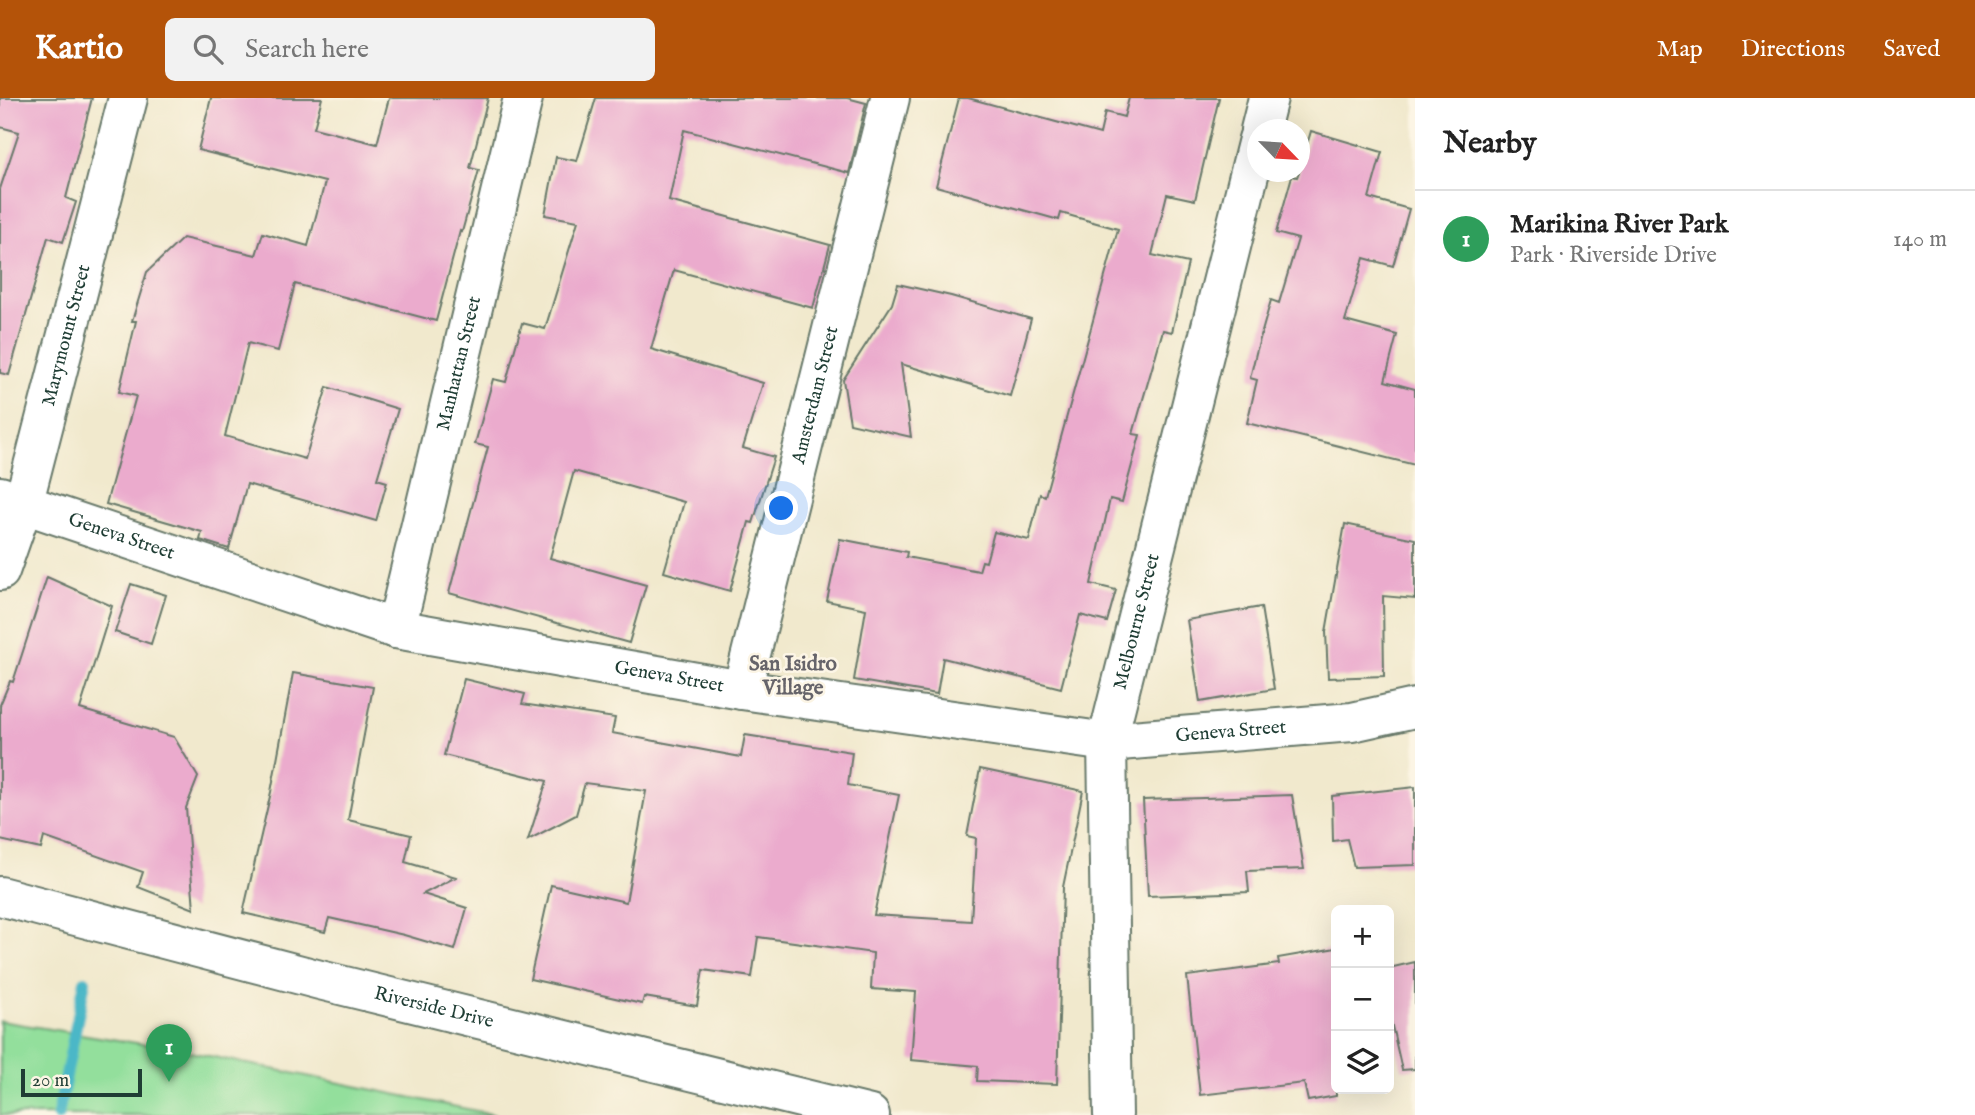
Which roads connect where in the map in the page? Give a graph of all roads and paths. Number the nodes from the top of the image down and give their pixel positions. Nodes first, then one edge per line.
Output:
1 (128, 98) edge
2 (523, 98) edge
3 (890, 98) edge
4 (1268, 98) edge
5 (1263, 119) edge
6 (1247, 182) edge
7 (12, 501) edge
8 (0, 571) edge
9 (396, 629) junction
10 (742, 691) junction
11 (1415, 708) edge
12 (1107, 742) junction
13 (0, 896) edge
14 (870, 1115) edge
15 (1112, 1115) edge

1 - 7 street, Marymount Street
2 - 9 street, Manhattan Street
3 - 10 street, Amsterdam Street
4 - 5 street
6 - 12 street, Melbourne Street
7 - 8 street, Marymount Street
7 - 9 street, Geneva Street
9 - 10 street, Geneva Street
10 - 12 street, Geneva Street
11 - 12 street, Geneva Street
12 - 15 street, Melbourne Street
13 - 14 street, Riverside Drive

